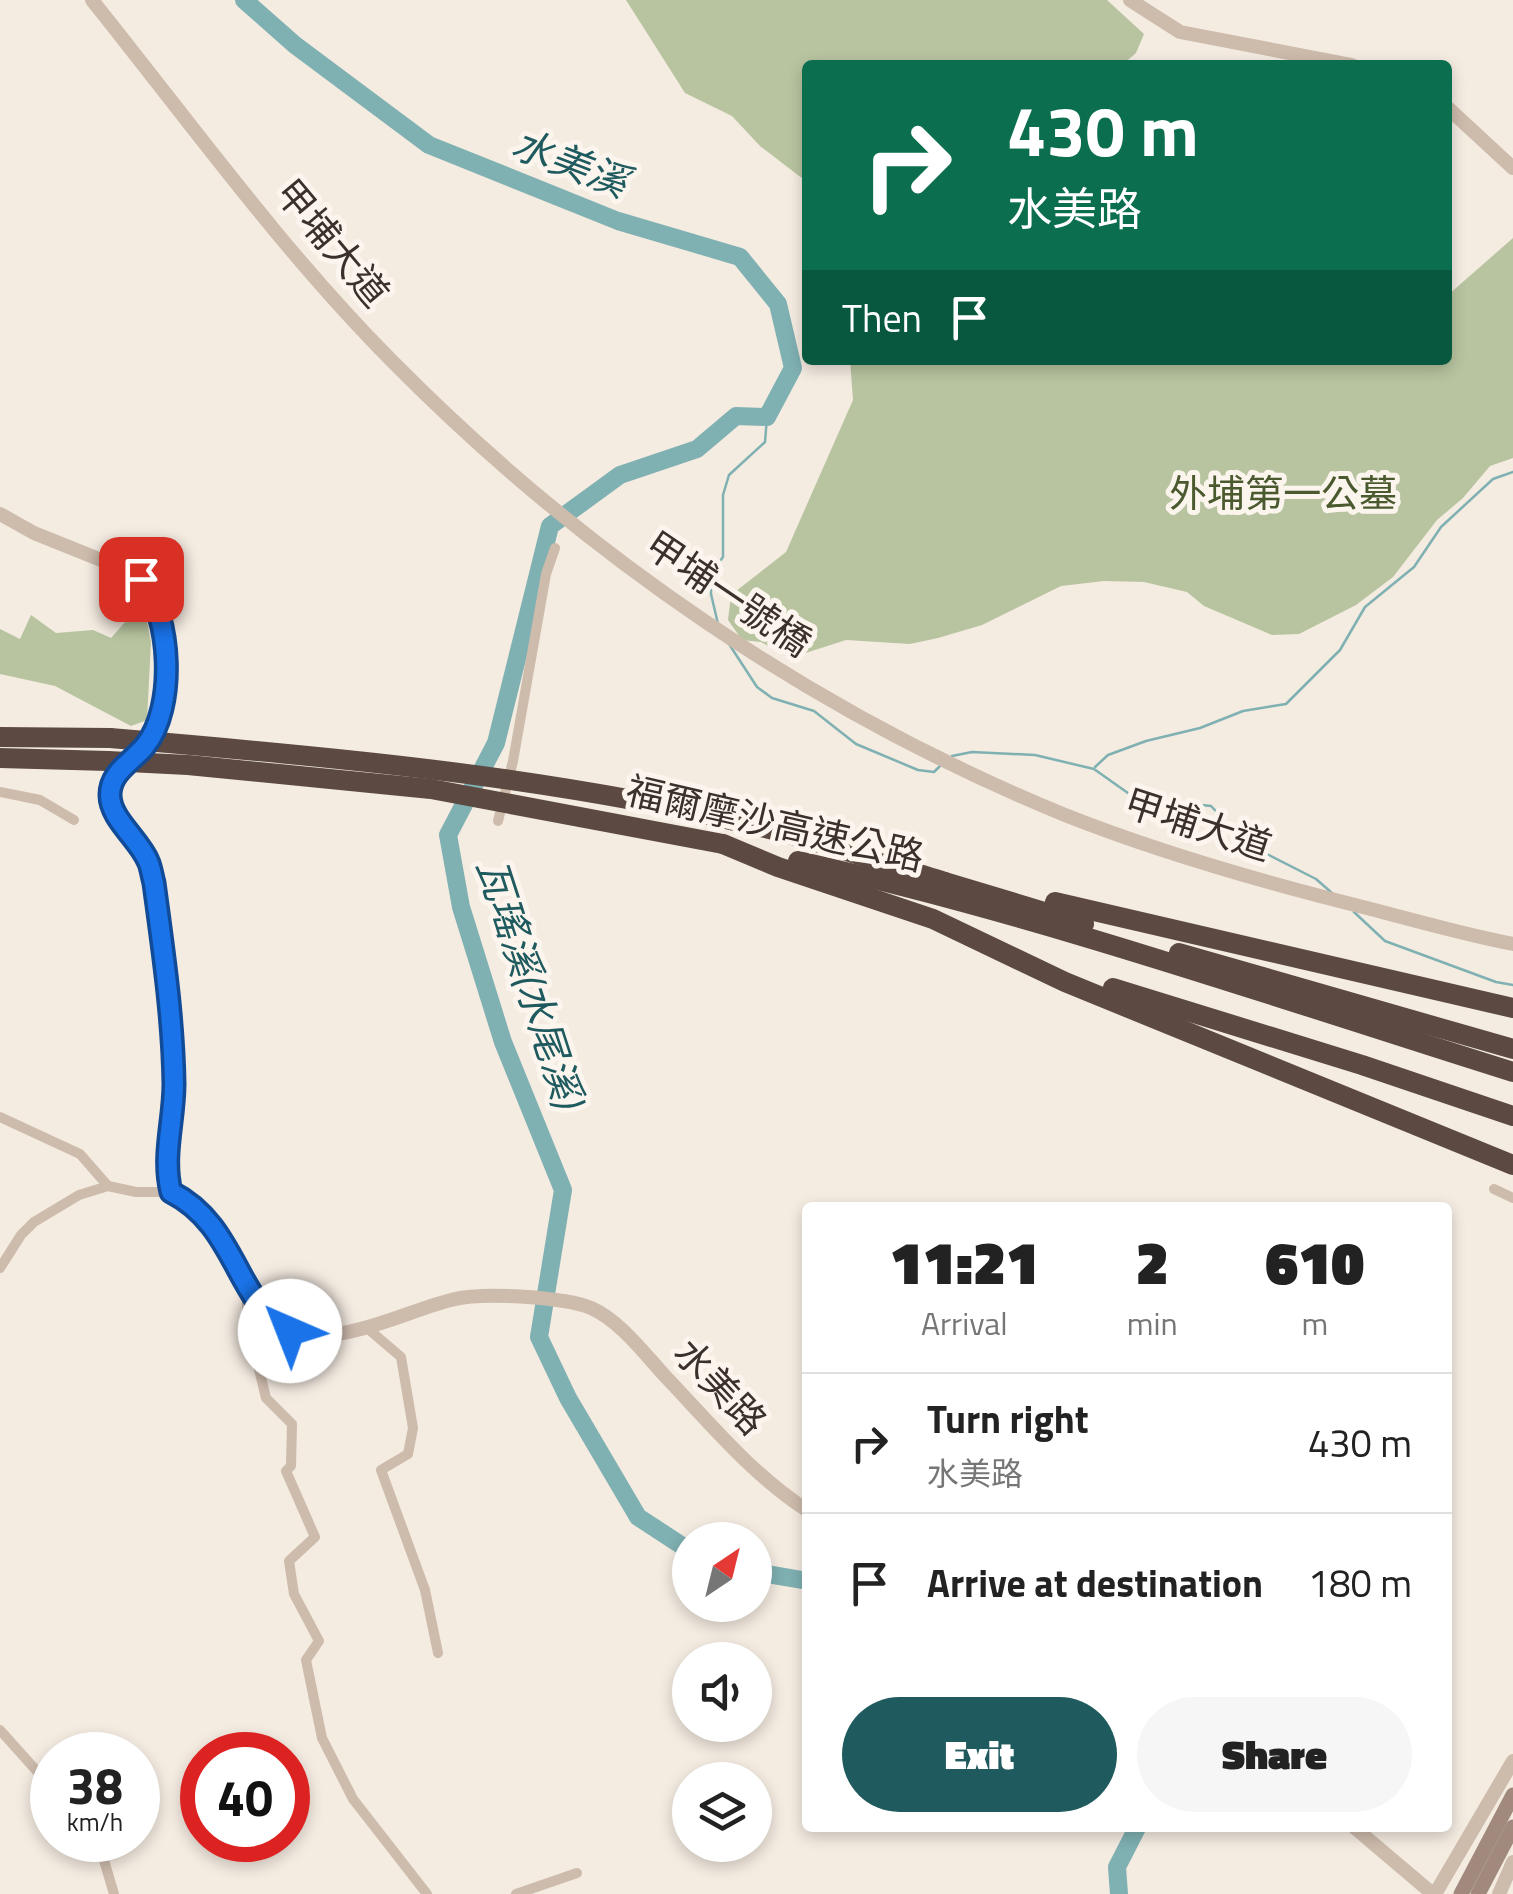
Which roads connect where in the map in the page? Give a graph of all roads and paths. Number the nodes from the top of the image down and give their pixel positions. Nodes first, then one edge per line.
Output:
1 (92, 0) edge
2 (1130, 0) edge
3 (1326, 60) edge
4 (1452, 112) edge
5 (1513, 168) edge
6 (549, 504) joint
7 (0, 514) edge
8 (555, 548) dead end
9 (878, 726) joint
10 (0, 737) edge
11 (0, 758) edge
12 (0, 792) edge
13 (74, 820) dead end
14 (498, 821) dead end
15 (723, 844) junction
16 (945, 882) junction
17 (1513, 944) edge
18 (1006, 956) junction
19 (1513, 1006) edge
20 (1513, 1049) edge
21 (1513, 1072) edge
22 (1513, 1116) edge
23 (0, 1118) edge
24 (1513, 1165) edge
25 (108, 1186) junction
26 (1494, 1189) dead end
27 (171, 1192) junction
28 (1513, 1198) edge
29 (0, 1268) edge
30 (247, 1283) junction
31 (367, 1328) junction
32 (802, 1506) edge
33 (438, 1653) dead end
34 (0, 1730) edge
35 (1513, 1761) edge
36 (30, 1763) edge
37 (1513, 1795) edge
38 (1513, 1827) edge
39 (1360, 1832) edge
40 (105, 1862) edge
41 (1513, 1862) edge
42 (577, 1874) dead end
43 (1467, 1892) edge
44 (114, 1894) edge
45 (427, 1894) edge
46 (516, 1894) edge
47 (1434, 1894) edge
48 (1499, 1894) edge

1 - 6 street, 甲埔大道
2 - 3 street
4 - 5 street
6 - 9 street, 甲埔一號橋
7 - 27 street
8 - 14 street
9 - 17 street, 甲埔大道
10 - 16 highway, 福爾摩沙高速公路, bridge
11 - 15 highway, 福爾摩沙高速公路, bridge
12 - 13 street
15 - 18 highway
15 - 21 highway, 福爾摩沙高速公路
16 - 19 highway
16 - 20 highway, 福爾摩沙高速公路
18 - 22 highway
18 - 24 highway
23 - 25 street
25 - 27 street
25 - 29 street
26 - 28 street
27 - 30 street
30 - 31 street
30 - 45 street
31 - 32 street, 水美路
31 - 33 street
34 - 36 street
35 - 47 street
37 - 43 main road
38 - 43 main road
39 - 47 street
40 - 44 street
41 - 48 street
42 - 46 street

